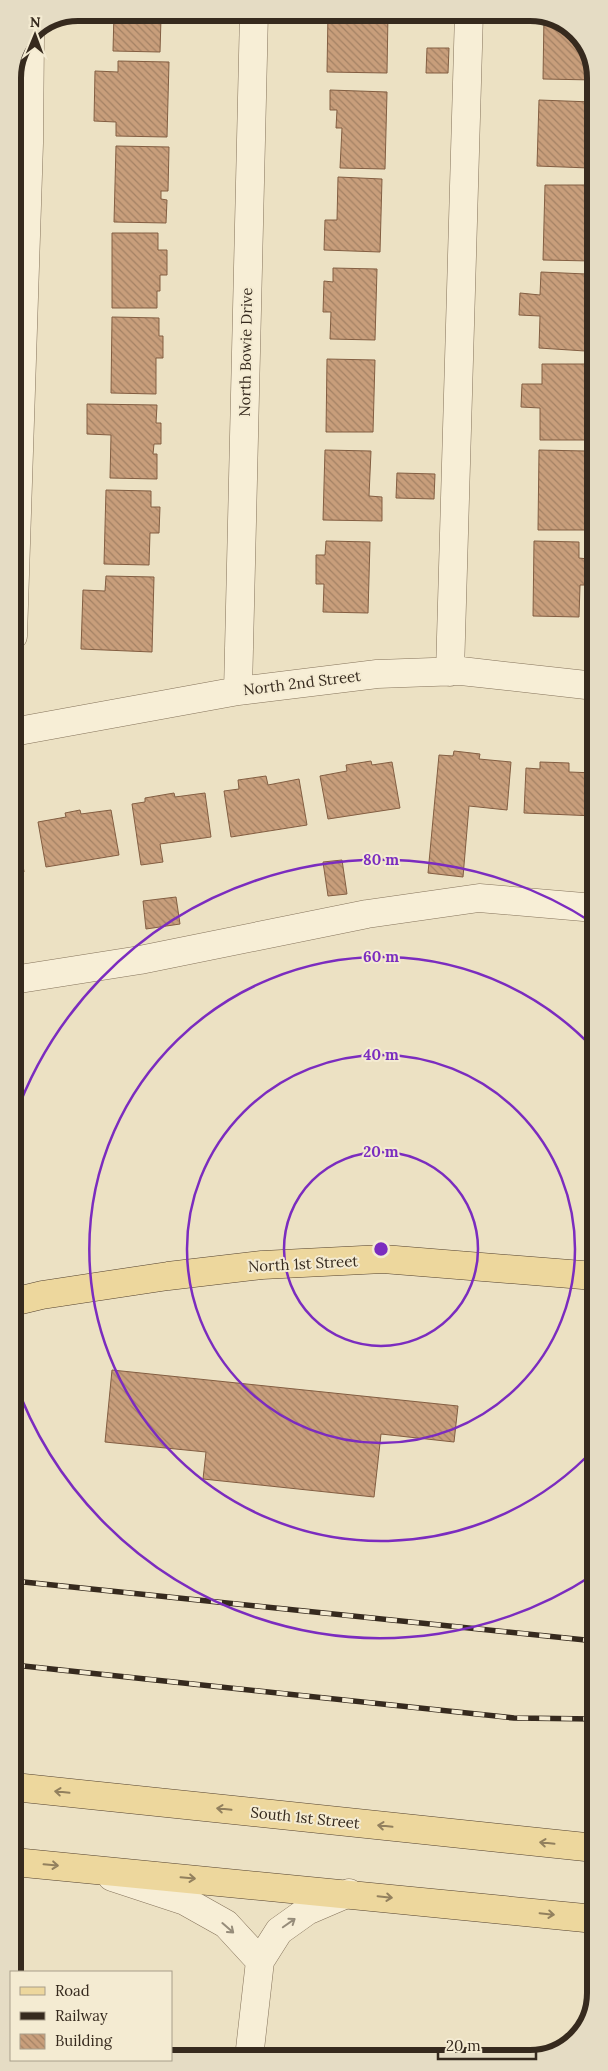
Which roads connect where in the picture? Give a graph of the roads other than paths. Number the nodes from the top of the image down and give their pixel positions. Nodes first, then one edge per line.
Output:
1 (254, 21) edge
2 (469, 21) edge
3 (30, 48) edge
4 (21, 404) edge
5 (450, 672) junction
6 (587, 685) edge
7 (238, 691) junction
8 (21, 731) edge
9 (587, 907) edge
10 (21, 979) edge
11 (587, 1275) edge
12 (21, 1300) edge
13 (21, 1788) edge
14 (587, 1847) edge
15 (21, 1863) edge
16 (88, 1869) junction
17 (349, 1894) junction
18 (587, 1917) edge
19 (260, 1961) junction
20 (250, 2050) edge

1 - 7 street, North Bowie Drive
2 - 5 street
3 - 4 street
5 - 6 street, North 2nd Street
5 - 7 street, North 2nd Street
7 - 8 street, North 2nd Street
9 - 10 street
11 - 12 main road, North 1st Street
14 -> 13 main road, South 1st Street
15 -> 16 main road
16 -> 17 main road
16 -> 19 street
17 -> 18 main road
19 -> 17 street
19 - 20 street

